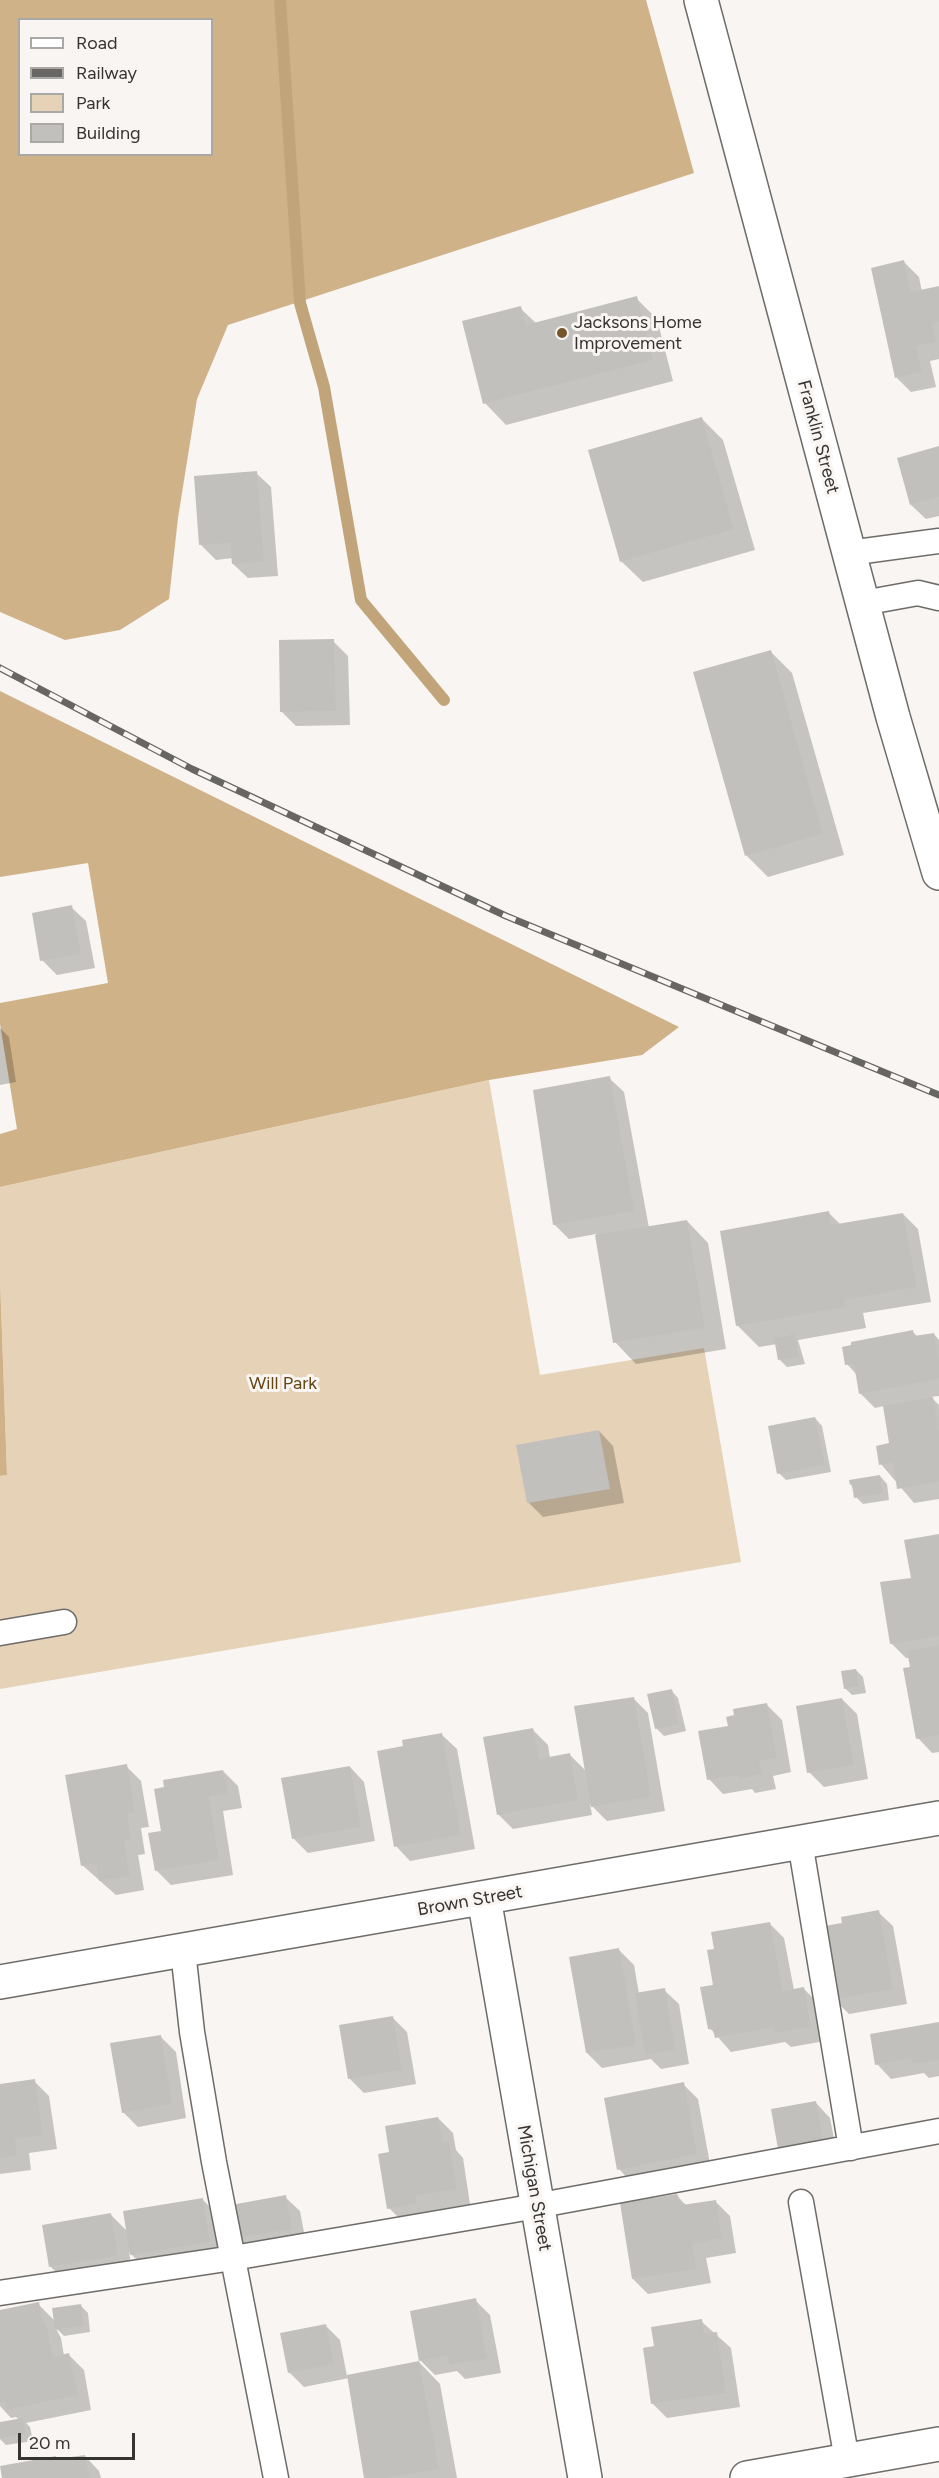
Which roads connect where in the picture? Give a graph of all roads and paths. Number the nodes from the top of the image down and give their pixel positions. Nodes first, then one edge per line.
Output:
1 (701, 0) edge
2 (939, 541) edge
3 (849, 553) junction
4 (939, 598) edge
5 (863, 603) junction
6 (939, 873) edge
7 (64, 1622) dead end
8 (0, 1633) edge
9 (939, 1818) edge
10 (800, 1842) junction
11 (484, 1898) junction
12 (183, 1951) junction
13 (0, 1982) edge
14 (939, 2131) edge
15 (851, 2148) junction
16 (801, 2202) dead end
17 (538, 2206) junction
18 (233, 2258) junction
19 (0, 2293) edge
20 (939, 2444) edge
21 (835, 2467) edge
22 (276, 2478) edge
23 (585, 2478) edge
24 (747, 2478) edge

1 - 3 street, Franklin Street
2 - 3 lane
3 - 5 street, Franklin Street
4 - 5 lane
5 - 6 street, Franklin Street
7 - 8 lane
9 - 10 street, Brown Street
10 - 11 street, Brown Street
10 - 15 lane
11 - 12 street, Brown Street
11 - 17 street, Michigan Street
12 - 13 street, Brown Street
12 - 18 lane
14 - 15 lane
15 - 17 lane
16 - 21 lane
17 - 18 lane
17 - 23 street, Michigan Street
18 - 19 lane
18 - 22 lane
20 - 21 street
21 - 24 street

